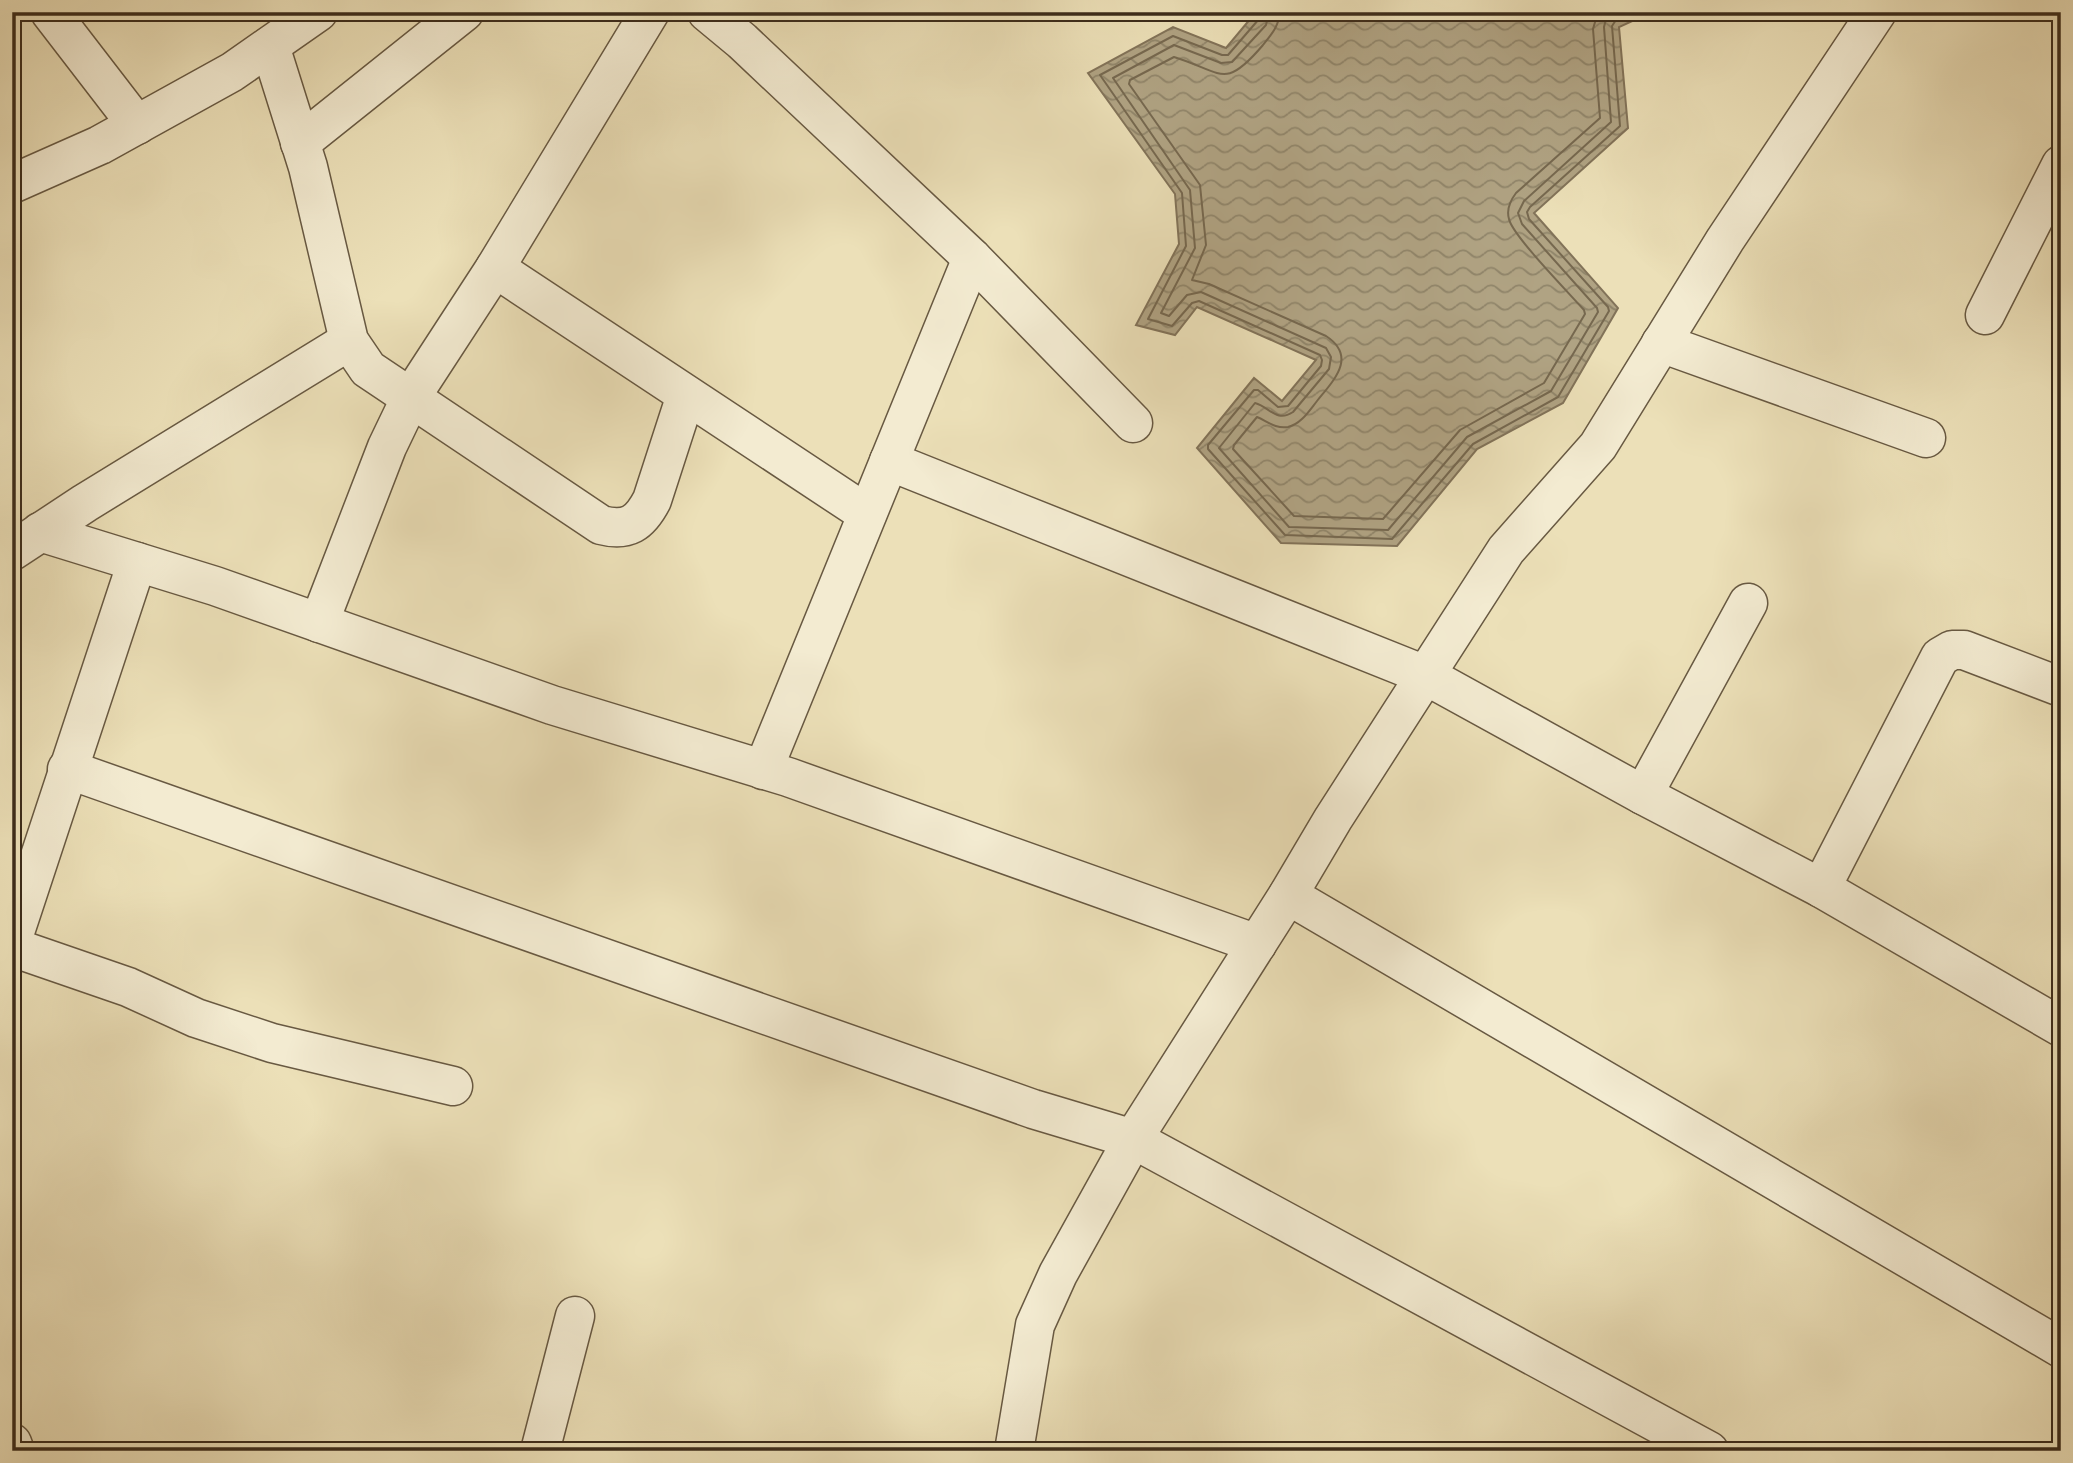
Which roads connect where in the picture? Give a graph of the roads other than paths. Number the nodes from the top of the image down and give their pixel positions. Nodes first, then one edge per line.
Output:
1 (50, 12) edge
2 (318, 12) edge
3 (464, 12) edge
4 (650, 12) edge
5 (707, 12) edge
6 (1877, 12) edge
7 (270, 46) junction
8 (137, 125) junction
9 (300, 143) junction
10 (2061, 165) edge
11 (12, 184) edge
12 (972, 258) junction
13 (495, 268) junction
14 (1985, 314) dead end
15 (349, 341) junction
16 (1661, 343) junction
17 (686, 395) junction
18 (411, 397) junction
19 (1133, 423) dead end
20 (1926, 438) dead end
21 (889, 461) junction
22 (867, 514) junction
23 (26, 542) edge
24 (137, 562) junction
25 (1748, 603) dead end
26 (319, 623) junction
27 (1425, 675) junction
28 (2061, 687) edge
29 (67, 769) junction
30 (763, 770) junction
31 (1643, 795) junction
32 (1821, 888) junction
33 (1287, 895) junction
34 (12, 941) edge
35 (1257, 944) junction
36 (12, 947) edge
37 (2061, 1027) edge
38 (453, 1086) dead end
39 (1133, 1139) junction
40 (575, 1316) dead end
41 (2061, 1348) edge
42 (12, 1443) edge
43 (15, 1451) edge
44 (540, 1451) edge
45 (1014, 1451) edge
46 (1709, 1451) edge

1 - 8 street
2 - 7 street
3 - 9 street
4 - 13 street
5 - 12 street
6 - 16 street
7 - 8 street
7 - 9 street
8 - 11 street
9 - 15 street
10 - 14 street
12 - 19 street
12 - 21 street
13 - 17 street
13 - 18 street
15 - 18 street
15 - 23 street
16 - 20 street
16 - 27 street
17 - 18 street
17 - 22 street
18 - 26 street
21 - 22 street
21 - 27 street
22 - 30 street
23 - 24 street
24 - 26 street
24 - 29 street
25 - 31 street
26 - 30 street
27 - 31 street
27 - 33 street
28 - 32 street
29 - 34 street
29 - 39 street
30 - 35 street
31 - 32 street
32 - 37 street
33 - 35 street
33 - 41 street
35 - 39 street
36 - 38 street
39 - 45 street
39 - 46 street
40 - 44 street
42 - 43 street

